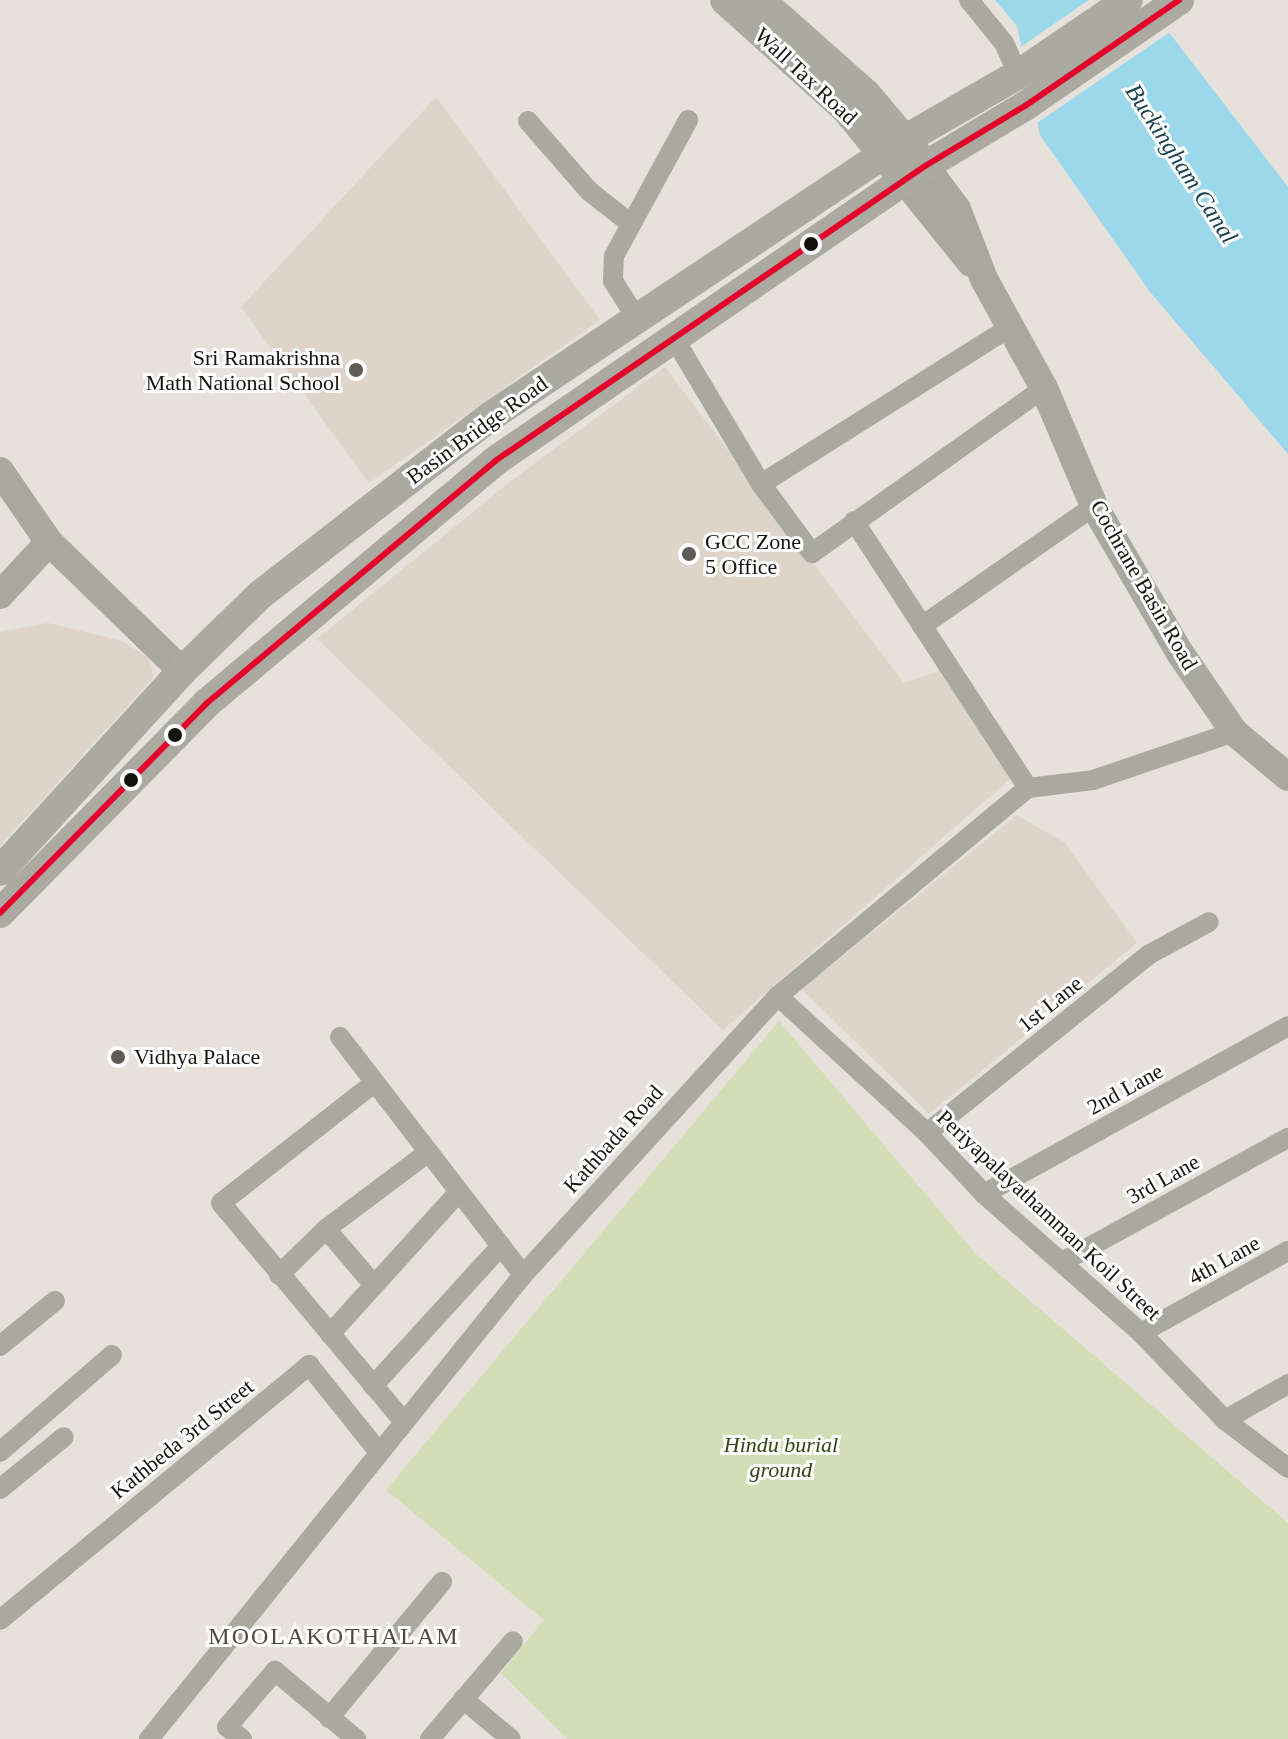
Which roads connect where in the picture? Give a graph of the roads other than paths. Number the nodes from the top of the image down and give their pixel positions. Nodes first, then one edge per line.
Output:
1 (725, 0) edge
2 (760, 0) edge
3 (969, 0) edge
4 (1128, 0) edge
5 (1179, 0) edge
6 (1020, 74) junction
7 (688, 120) dead end
8 (528, 121) dead end
9 (895, 147) junction
10 (915, 174) junction
11 (630, 223) junction
12 (637, 319) junction
13 (1009, 328) junction
14 (674, 338) junction
15 (1044, 388) junction
16 (491, 416) junction
17 (515, 447) junction
18 (0, 471) edge
19 (761, 484) junction
20 (1094, 506) junction
21 (854, 521) junction
22 (49, 542) junction
23 (0, 595) edge
24 (922, 626) junction
25 (182, 671) junction
26 (1234, 732) junction
27 (1288, 777) edge
28 (1028, 788) junction
29 (0, 871) edge
30 (0, 913) edge
31 (1209, 922) dead end
32 (778, 996) junction
33 (1288, 1026) edge
34 (340, 1037) dead end
35 (374, 1083) junction
36 (927, 1133) junction
37 (1288, 1138) edge
38 (426, 1154) junction
39 (458, 1193) junction
40 (984, 1194) junction
41 (326, 1229) junction
42 (500, 1247) junction
43 (1288, 1251) edge
44 (1062, 1262) junction
45 (279, 1275) junction
46 (523, 1275) junction
47 (374, 1285) junction
48 (55, 1301) dead end
49 (1141, 1333) junction
50 (330, 1334) junction
51 (4, 1336) edge
52 (112, 1355) dead end
53 (1288, 1384) edge
54 (373, 1386) junction
55 (1225, 1420) junction
56 (403, 1421) junction
57 (64, 1437) dead end
58 (378, 1451) junction
59 (0, 1452) edge
60 (1288, 1468) edge
61 (0, 1489) edge
62 (442, 1582) dead end
63 (0, 1620) edge
64 (513, 1641) dead end
65 (463, 1699) junction
66 (329, 1718) junction
67 (234, 1733) edge
68 (149, 1739) edge
69 (356, 1739) edge
70 (430, 1739) edge
71 (511, 1739) edge

1 - 9 main road, Wall Tax Road
2 - 9 main road, Wall Tax Road
3 - 6 street
4 - 6 main road, Basin Bridge Road
5 - 10 main road, Basin Bridge Road
6 - 9 main road, Basin Bridge Road
7 - 11 street
8 - 11 street
9 - 10 main road
9 - 12 main road, Basin Bridge Road
10 - 13 main road, Cochrane Basin Road
10 - 14 main road, Basin Bridge Road
11 - 12 street
12 - 16 main road, Basin Bridge Road
13 - 15 main road, Cochrane Basin Road
13 - 19 street
14 - 17 main road, Basin Bridge Road
14 - 19 street
15 - 20 main road, Cochrane Basin Road
15 - 21 street
16 - 17 main road
16 - 25 main road, Basin Bridge Road
17 - 30 main road, Basin Bridge Road
18 - 22 main road
19 - 21 street
20 - 24 street
20 - 26 main road, Cochrane Basin Road
21 - 24 street
22 - 23 main road
22 - 25 main road
24 - 28 street
25 - 29 main road, Basin Bridge Road
26 - 27 main road, Cochrane Basin Road
26 - 28 street
28 - 32 street, Kathbada Road
31 - 36 street, 1st Lane
32 - 36 street, Periyapalayathamman Koil Street
32 - 46 street, Kathbada Road
33 - 40 street, 2nd Lane
34 - 35 street
35 - 38 street
35 - 45 street
36 - 40 street, Periyapalayathamman Koil Street
37 - 44 street, 3rd Lane
38 - 39 street
38 - 41 street
39 - 42 street
39 - 47 street
40 - 44 street, Periyapalayathamman Koil Street
41 - 45 street
41 - 47 street
42 - 46 street
42 - 54 street
43 - 49 street, 4th Lane
44 - 49 street, Periyapalayathamman Koil Street
45 - 50 street
46 - 56 street, Kathbada Road
47 - 50 street
48 - 51 street
49 - 55 street, Periyapalayathamman Koil Street
50 - 54 street
52 - 59 street
53 - 55 street
54 - 56 street
55 - 60 street, Periyapalayathamman Koil Street
56 - 58 street, Kathbada Road
57 - 61 street
58 - 63 street, Kathbeda 3rd Street
58 - 68 street, Kathbada Road
62 - 66 street
64 - 65 street
65 - 70 street
65 - 71 street
66 - 67 street
66 - 69 street

